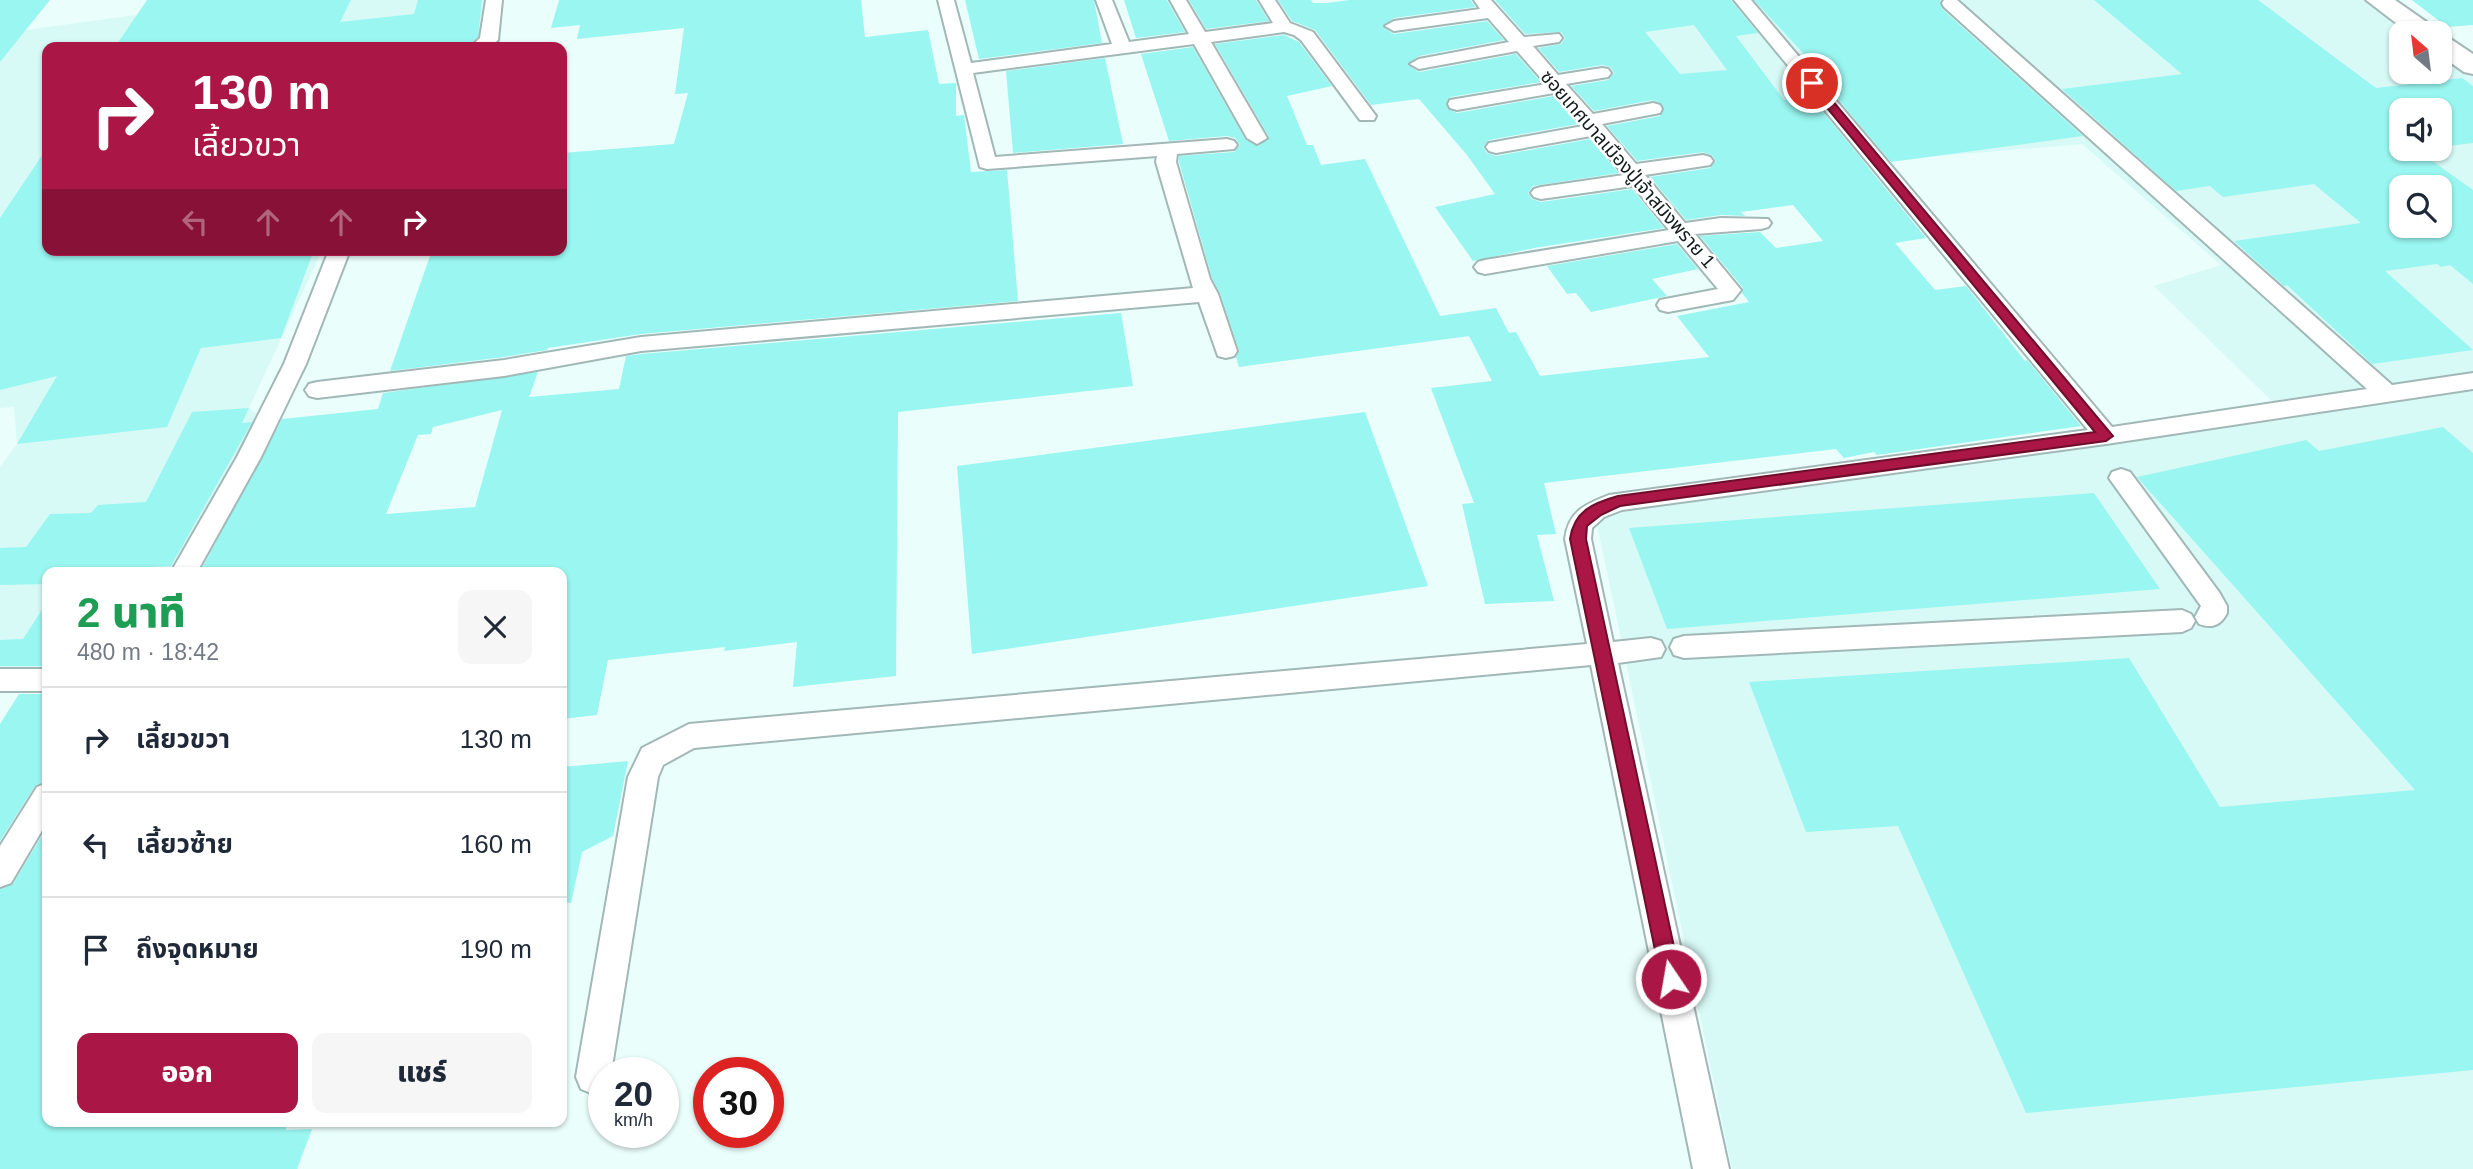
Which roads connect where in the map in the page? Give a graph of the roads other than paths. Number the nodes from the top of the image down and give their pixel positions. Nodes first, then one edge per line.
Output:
1 (494, 0) edge
2 (946, 0) edge
3 (1104, 0) edge
4 (1178, 0) edge
5 (1267, 0) edge
6 (1742, 0) edge
7 (2378, 0) edge
8 (1950, 3) dead end
9 (1487, 6) edge
10 (2409, 21) edge
11 (1394, 26) dead end
12 (1284, 27) junction
13 (1553, 38) dead end
14 (1199, 40) junction
15 (486, 42) edge
16 (1520, 44) junction
17 (1123, 49) junction
18 (2452, 51) edge
19 (1419, 64) dead end
20 (2473, 66) edge
21 (964, 69) junction
22 (1602, 73) dead end
23 (1555, 84) junction
24 (1457, 104) dead end
25 (1653, 109) dead end
26 (1367, 116) dead end
27 (1592, 125) junction
28 (1257, 138) dead end
29 (1227, 145) dead end
30 (1496, 147) dead end
31 (1168, 149) junction
32 (1703, 161) dead end
33 (1634, 175) junction
34 (1541, 192) dead end
35 (1761, 222) dead end
36 (1683, 232) junction
37 (338, 256) edge
38 (1485, 267) dead end
39 (1207, 294) junction
40 (1668, 305) dead end
41 (1226, 351) dead end
42 (2473, 381) edge
43 (317, 390) dead end
44 (2387, 394) junction
45 (2106, 436) junction
46 (2122, 478) dead end
47 (187, 567) edge
48 (1684, 647) dead end
49 (1651, 649) dead end
50 (1602, 653) junction
51 (0, 680) edge
52 (42, 680) edge
53 (42, 804) edge
54 (0, 873) edge
55 (596, 1057) edge
56 (1711, 1169) edge

1 - 15 street
2 - 21 street
3 - 17 street
4 - 14 street
5 - 12 street
6 - 45 street
7 - 10 main road
8 - 44 street
9 - 11 street
9 - 16 street, ซอยเทศบาลเมืองปู่เจ้าสมิงพราย 1
12 - 14 street
12 - 26 street
13 - 16 street
14 - 17 street
14 - 28 street
16 - 19 street
16 - 23 street, ซอยเทศบาลเมืองปู่เจ้าสมิงพราย 1
17 - 21 street
18 - 20 main road
21 - 31 street
22 - 23 street
23 - 24 street
23 - 27 street, ซอยเทศบาลเมืองปู่เจ้าสมิงพราย 1
25 - 27 street
27 - 30 street
27 - 33 street, ซอยเทศบาลเมืองปู่เจ้าสมิงพราย 1
29 - 31 street
31 - 39 street
32 - 33 street
33 - 34 street
33 - 36 street, ซอยเทศบาลเมืองปู่เจ้าสมิงพราย 1
35 - 36 street
36 - 38 street
36 - 40 street, ซอยเทศบาลเมืองปู่เจ้าสมิงพราย 1
37 - 47 street
39 - 41 street
39 - 43 street
42 - 44 street
44 - 45 street
45 - 50 street
46 - 48 street
49 - 50 street
50 - 55 street
50 - 56 street
51 - 52 street
53 - 54 street

